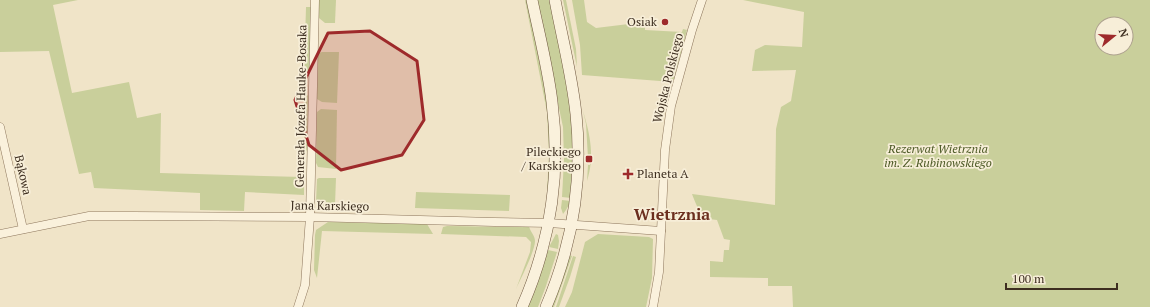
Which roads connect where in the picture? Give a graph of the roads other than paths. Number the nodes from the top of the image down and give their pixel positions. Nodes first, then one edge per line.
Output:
1 (316, 0) edge
2 (532, 0) edge
3 (554, 0) edge
4 (702, 0) edge
5 (0, 127) edge
6 (310, 218) junction
7 (549, 223) junction
8 (572, 225) junction
9 (23, 229) junction
10 (661, 231) junction
11 (0, 234) edge
12 (298, 307) edge
13 (522, 307) edge
14 (546, 307) edge
15 (653, 307) edge

1 - 6 street, Generała Józefa Hauke-Bosaka
2 - 7 main road
3 - 8 main road
4 - 10 street, Wojska Polskiego
5 - 9 street, Bąkowa
6 - 7 street, Jana Karskiego
6 - 9 street, Jana Karskiego
6 - 12 street, Generała Józefa Hauke-Bosaka
7 - 8 street, Jana Karskiego
7 - 13 main road
8 - 10 street, Jana Karskiego
8 - 14 main road
9 - 11 street, Jana Karskiego
10 - 15 street, Wojska Polskiego

